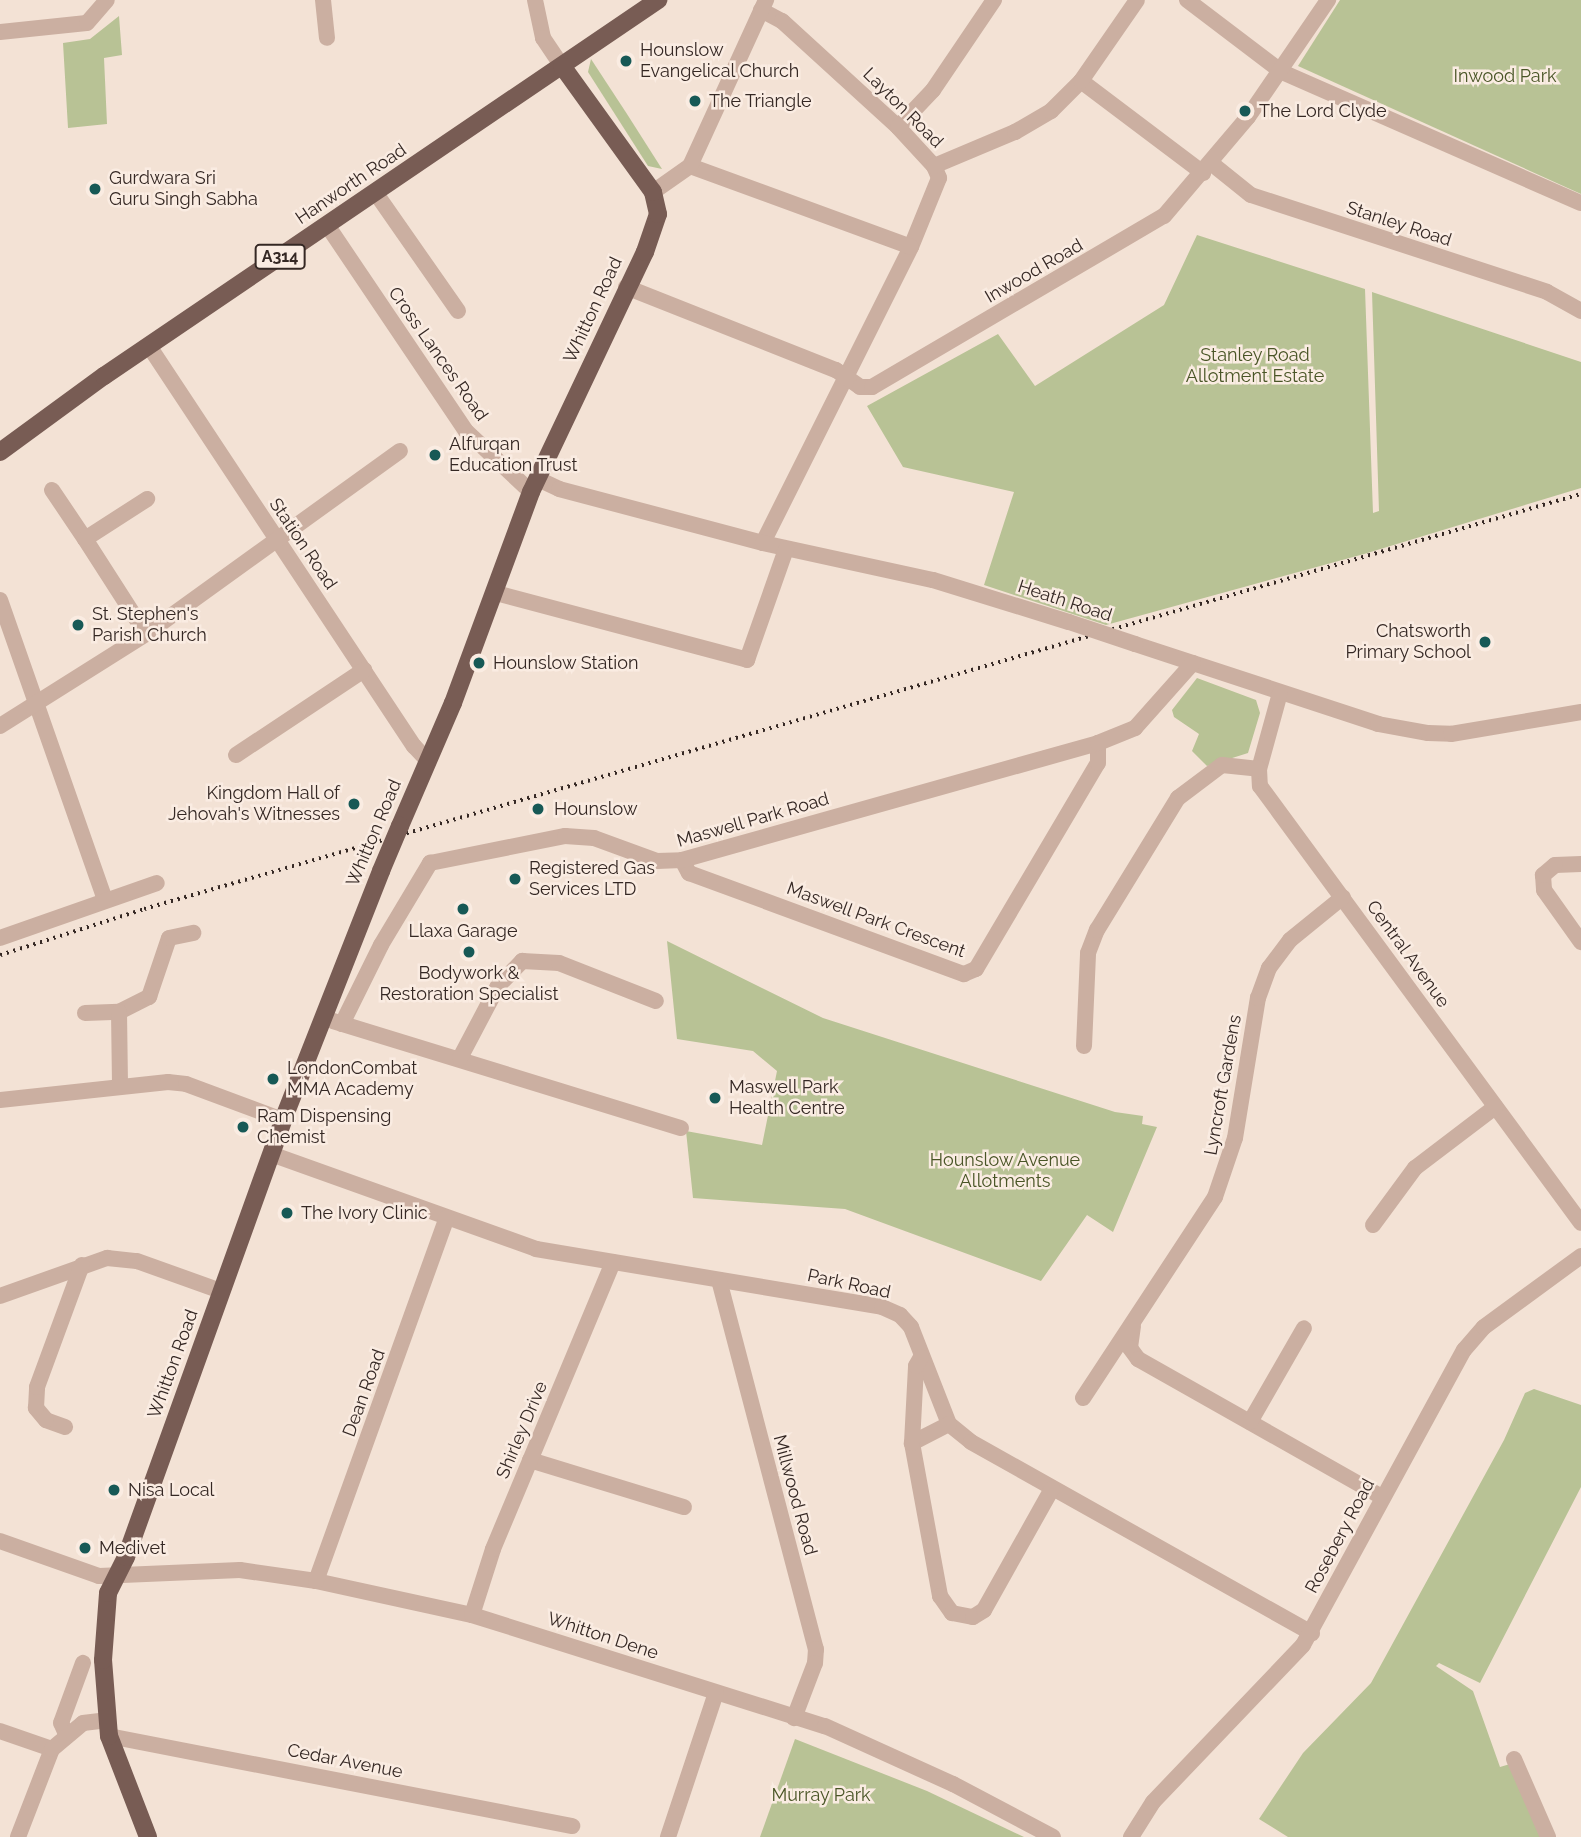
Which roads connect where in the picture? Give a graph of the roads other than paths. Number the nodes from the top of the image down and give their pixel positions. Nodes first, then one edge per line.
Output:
1 (107, 0) edge
2 (323, 0) edge
3 (535, 0) edge
4 (658, 0) edge
5 (993, 0) edge
6 (1137, 0) edge
7 (1187, 0) edge
8 (1328, 0) edge
9 (764, 5) edge
10 (0, 32) edge
11 (327, 38) dead end
12 (562, 66) junction
13 (1282, 72) junction
14 (1081, 81) junction
15 (898, 127) junction
16 (690, 166) junction
17 (934, 166) junction
18 (1207, 168) junction
19 (375, 192) junction
20 (653, 192) junction
21 (1581, 203) edge
22 (327, 225) junction
23 (911, 247) junction
24 (626, 287) junction
25 (458, 311) dead end
26 (1581, 311) edge
27 (149, 346) junction
28 (846, 378) junction
29 (400, 450) dead end
30 (0, 452) edge
31 (535, 486) junction
32 (52, 490) dead end
33 (147, 499) dead end
34 (85, 539) junction
35 (278, 542) junction
36 (763, 543) junction
37 (786, 548) junction
38 (496, 593) junction
39 (0, 600) edge
40 (146, 634) junction
41 (1193, 663) junction
42 (364, 670) junction
43 (1280, 693) junction
44 (37, 703) junction
45 (1581, 712) edge
46 (0, 726) edge
47 (1098, 743) junction
48 (236, 755) dead end
49 (428, 761) junction
50 (1259, 769) junction
51 (682, 860) junction
52 (1581, 864) edge
53 (157, 883) dead end
54 (1343, 897) junction
55 (105, 900) junction
56 (193, 933) dead end
57 (0, 938) edge
58 (1581, 942) edge
59 (656, 1001) dead end
60 (119, 1012) junction
61 (85, 1013) dead end
62 (333, 1021) junction
63 (1084, 1046) dead end
64 (460, 1058) junction
65 (120, 1084) junction
66 (0, 1100) edge
67 (1495, 1107) junction
68 (283, 1120) junction
69 (681, 1128) dead end
70 (271, 1154) junction
71 (447, 1218) junction
72 (1581, 1223) edge
73 (1373, 1224) dead end
74 (1581, 1256) edge
75 (613, 1262) junction
76 (82, 1265) junction
77 (719, 1280) junction
78 (221, 1291) junction
79 (0, 1296) edge
80 (1134, 1322) junction
81 (1304, 1328) dead end
82 (921, 1357) junction
83 (1083, 1398) dead end
84 (1250, 1422) junction
85 (949, 1424) junction
86 (65, 1427) dead end
87 (912, 1443) junction
88 (530, 1460) junction
89 (1052, 1489) junction
90 (1382, 1497) junction
91 (684, 1507) dead end
92 (0, 1541) edge
93 (116, 1577) junction
94 (316, 1581) junction
95 (472, 1615) junction
96 (1311, 1633) junction
97 (83, 1663) dead end
98 (716, 1693) junction
99 (794, 1718) junction
100 (109, 1728) junction
101 (0, 1731) edge
102 (65, 1734) junction
103 (52, 1749) junction
104 (1514, 1759) dead end
105 (572, 1826) dead end
106 (18, 1837) edge
107 (148, 1837) edge
108 (668, 1837) edge
109 (1053, 1837) edge
110 (1131, 1837) edge
111 (1548, 1837) edge

1 - 10 street
2 - 11 street
3 - 12 street
4 - 12 main road, Hanworth Road / A314
5 - 15 street
6 - 14 street
7 - 13 street
8 - 13 street, Inwood Road
9 - 15 street, Layton Road
9 - 16 street
12 - 19 main road, Hanworth Road / A314
12 - 20 main road
13 - 18 street, Inwood Road
13 - 21 street
14 - 17 street
14 - 18 street, Stanley Road
15 - 17 street, Layton Road
16 - 20 street
16 - 23 street
17 - 23 street, Layton Road
18 - 26 street, Stanley Road
18 - 28 street, Inwood Road
19 - 22 main road, Hanworth Road / A314
19 - 25 street
20 - 24 main road, Whitton Road
22 - 27 main road, Hanworth Road / A314
22 - 31 street, Cross Lances Road
23 - 28 street, Layton Road
24 - 28 street, Inwood Road
24 - 31 main road, Whitton Road
27 - 30 main road, Hanworth Road / A314
27 - 35 street, Station Road
28 - 36 street
29 - 35 street
31 - 36 street, Heath Road
31 - 38 main road, Whitton Road
32 - 34 street
33 - 34 street
34 - 40 street
35 - 40 street
35 - 42 street, Station Road
36 - 37 street, Heath Road
37 - 38 street
37 - 41 street, Heath Road, bridge
38 - 49 main road, Whitton Road
39 - 44 street
40 - 44 street
41 - 43 street, Heath Road
41 - 47 street, Maswell Park Road
42 - 48 street
42 - 49 street, Station Road
43 - 45 street, Heath Road
43 - 50 street
44 - 46 street
44 - 55 street
47 - 51 street, Maswell Park Road
47 - 51 street, Maswell Park Crescent
49 - 62 main road, Whitton Road, bridge
50 - 54 street, Central Avenue
50 - 63 street
51 - 62 street, Maswell Park Road
52 - 58 street
53 - 55 street
54 - 67 street, Central Avenue
54 - 80 street, Lyncroft Gardens
55 - 57 street
56 - 60 street
59 - 64 street
60 - 61 street
60 - 65 street
62 - 64 street
62 - 68 main road, Whitton Road
64 - 69 street
65 - 66 street
65 - 68 street
67 - 72 street, Central Avenue
67 - 73 street
68 - 70 main road, Whitton Road
70 - 71 street, Park Road
70 - 78 main road, Whitton Road
71 - 75 street, Park Road
71 - 94 street, Dean Road
74 - 90 street, Rosebery Road
75 - 77 street, Park Road
75 - 88 street, Shirley Drive
76 - 78 street
76 - 79 street
76 - 86 street
77 - 82 street, Park Road
77 - 99 street, Millwood Road
78 - 93 main road, Whitton Road
80 - 83 street, Lyncroft Gardens
80 - 84 street
81 - 84 street
82 - 85 street, Park Road
82 - 87 street
84 - 90 street
85 - 87 street
85 - 89 street
87 - 89 street
88 - 91 street
88 - 95 street, Shirley Drive
89 - 96 street
90 - 96 street, Rosebery Road
92 - 93 street, Whitton Dene
93 - 94 street, Whitton Dene
93 - 100 main road, Whitton Road
94 - 95 street, Whitton Dene
95 - 98 street, Whitton Dene
96 - 110 street, Rosebery Road
97 - 102 street
98 - 99 street, Whitton Dene
98 - 108 street
99 - 109 street, Whitton Dene
100 - 102 street
100 - 105 street, Cedar Avenue
100 - 107 main road, Whitton Road
101 - 103 street
102 - 103 street
103 - 106 street
104 - 111 street

